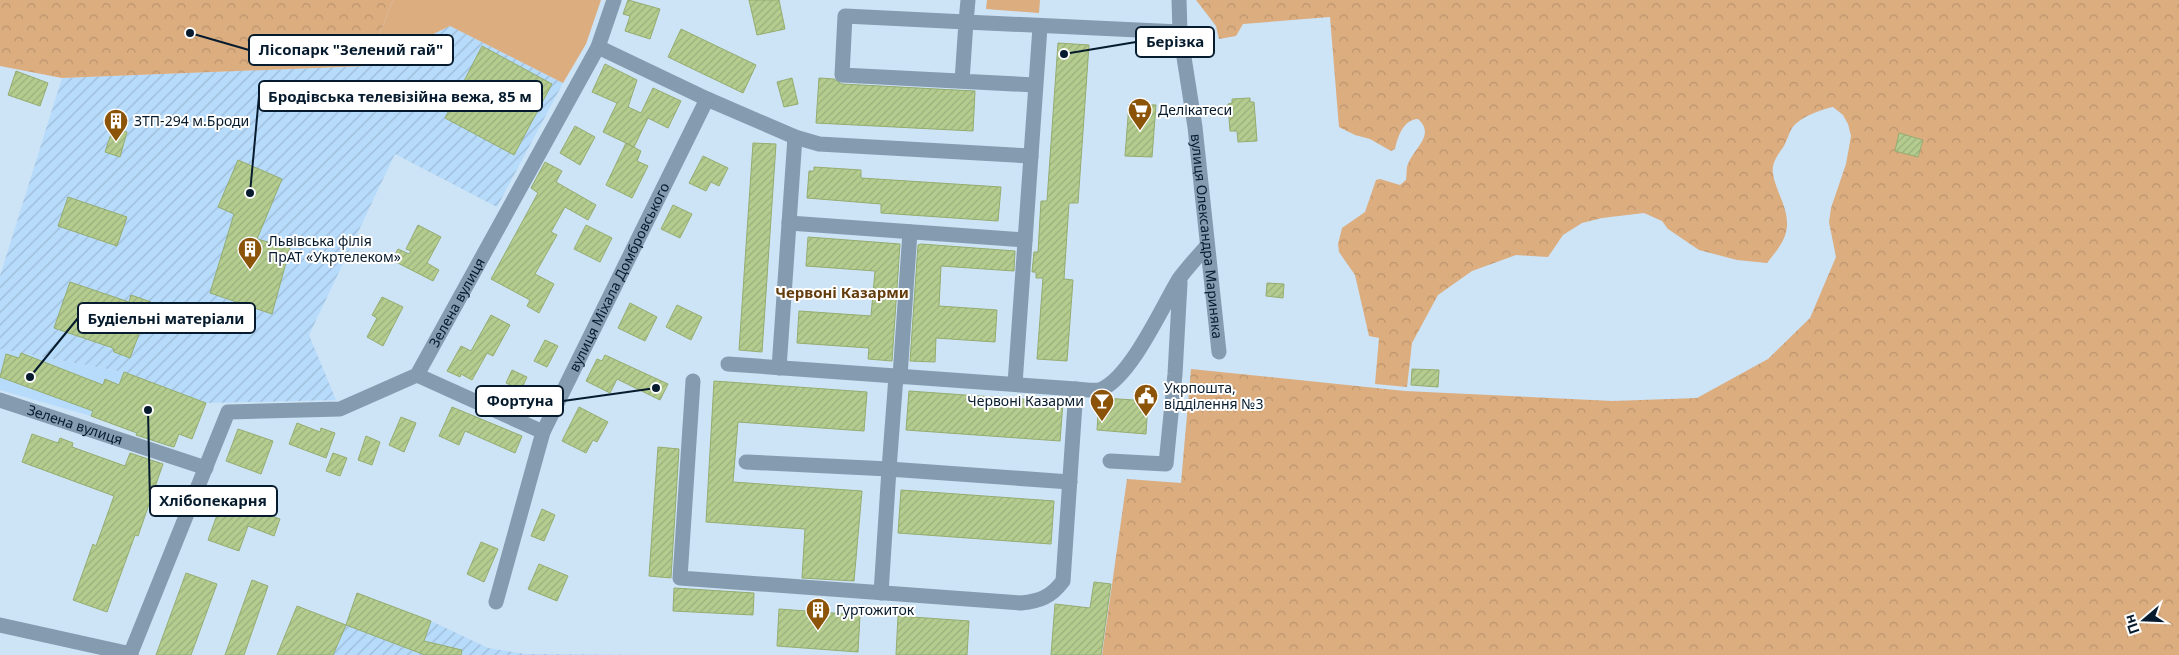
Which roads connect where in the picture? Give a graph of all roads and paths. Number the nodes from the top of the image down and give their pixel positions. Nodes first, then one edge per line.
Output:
1 (614, 0) edge
2 (968, 0) edge
3 (1179, 0) edge
4 (966, 22) junction
5 (1040, 26) junction
6 (1180, 32) junction
7 (598, 47) junction
8 (962, 82) junction
9 (1035, 85) junction
10 (707, 99) junction
11 (795, 137) junction
12 (1031, 156) junction
13 (789, 223) junction
14 (910, 232) junction
15 (1025, 240) junction
16 (1206, 247) junction
17 (1180, 278) junction
18 (1219, 352) dead end
19 (728, 364) dead end
20 (779, 368) junction
21 (417, 375) junction
22 (898, 376) junction
23 (693, 381) dead end
24 (1015, 384) junction
25 (1076, 389) junction
26 (0, 400) edge
27 (543, 432) junction
28 (1110, 461) dead end
29 (746, 462) dead end
30 (206, 468) junction
31 (889, 469) junction
32 (1070, 482) junction
33 (880, 593) junction
34 (496, 602) dead end
35 (0, 625) edge
36 (130, 655) edge

1 - 7 street, Зелена вулиця
2 - 4 street
3 - 6 street, вулиця Олександра Мариняка
4 - 5 street
4 - 8 street
4 - 8 street
5 - 6 street
5 - 9 street
6 - 16 street, вулиця Олександра Мариняка
7 - 10 street
7 - 21 street, Зелена вулиця
8 - 9 street
9 - 12 street
10 - 11 street
10 - 27 street, вулиця Міхала Домбровського
11 - 12 street
11 - 13 street
12 - 15 street
13 - 14 street
13 - 20 street
14 - 15 street
14 - 22 street
15 - 24 street
16 - 17 street
16 - 18 street, вулиця Олександра Мариняка
17 - 25 street
17 - 28 street
19 - 20 street
20 - 22 street
21 - 27 street
21 - 30 street
22 - 24 street
22 - 31 street
23 - 33 street
24 - 25 street
25 - 32 street
26 - 30 street, Зелена вулиця
27 - 34 street, вулиця Міхала Домбровського
29 - 31 street
30 - 36 street
31 - 32 street
31 - 33 street
32 - 33 street
35 - 36 street

